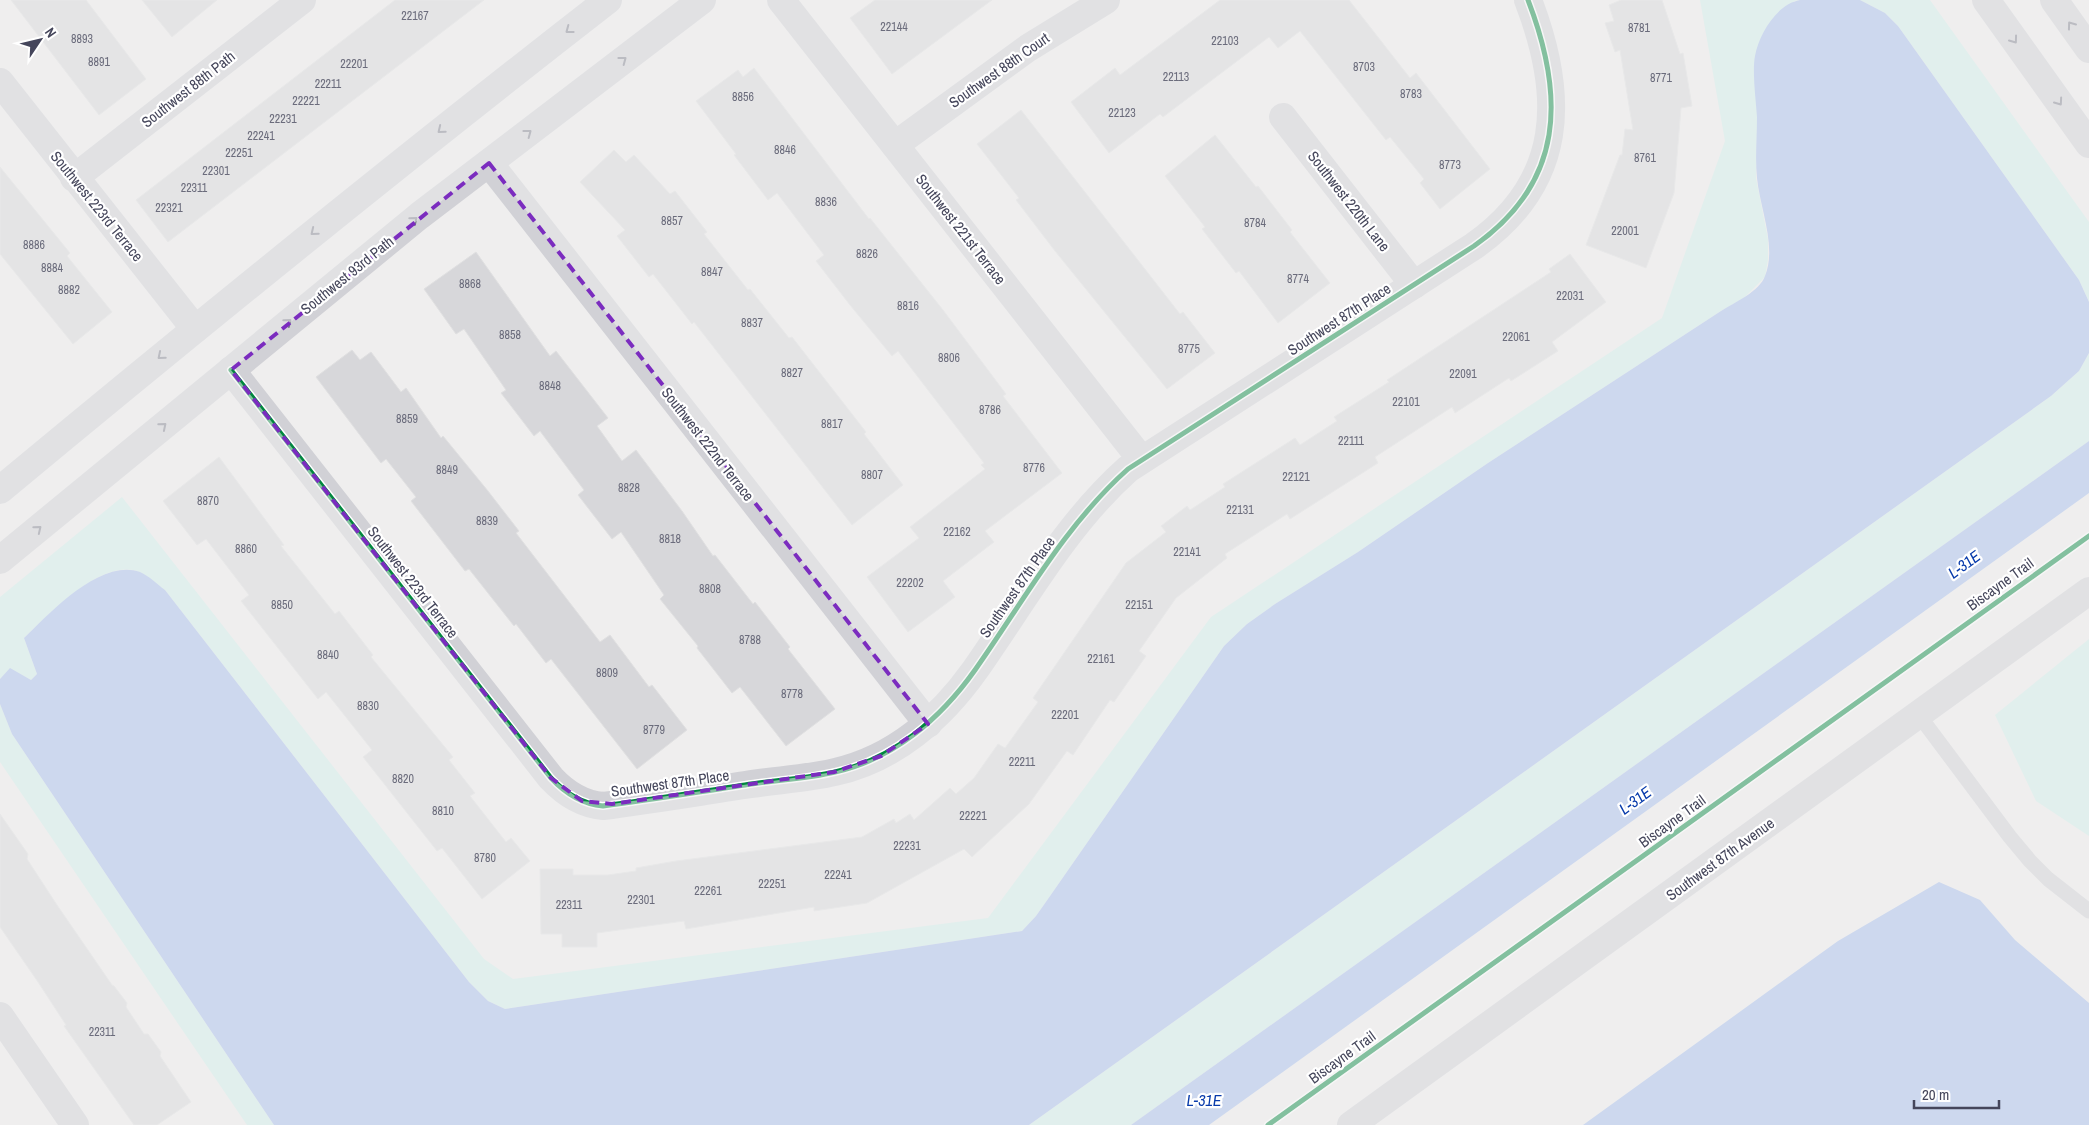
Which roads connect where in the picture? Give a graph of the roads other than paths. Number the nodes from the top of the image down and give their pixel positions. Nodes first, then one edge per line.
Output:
1 (302, 0) edge
2 (608, 0) edge
3 (702, 0) edge
4 (781, 0) edge
5 (1106, 0) edge
6 (1528, 0) edge
7 (1986, 0) edge
8 (2054, 0) edge
9 (2089, 49) edge
10 (0, 82) edge
11 (1283, 117) dead end
12 (2089, 144) edge
13 (895, 145) junction
14 (489, 163) junction
15 (74, 178) junction
16 (1414, 285) junction
17 (194, 329) junction
18 (231, 370) junction
19 (1141, 459) junction
20 (0, 490) edge
21 (0, 560) edge
22 (2089, 592) edge
23 (1918, 714) junction
24 (928, 724) junction
25 (582, 801) joint
26 (2089, 911) edge
27 (0, 1016) edge
28 (75, 1125) edge
29 (1351, 1125) edge

1 - 15 street, Southwest 88th Path
2 -> 17 street
14 -> 3 street, Southwest 93rd Path
4 - 13 street, Southwest 221st Terrace
5 - 13 street, Southwest 88th Court
6 - 16 street, Southwest 87th Place
7 -> 12 street
9 -> 8 street
10 - 15 street, Southwest 223rd Terrace
11 - 16 street, Southwest 220th Lane
13 - 19 street, Southwest 221st Terrace
18 -> 14 street, Southwest 93rd Path
14 - 24 street, Southwest 222nd Terrace
15 - 17 street, Southwest 223rd Terrace
16 - 19 street, Southwest 87th Place
17 -> 20 street
21 -> 18 street, Southwest 93rd Path
18 - 25 street, Southwest 223rd Terrace
19 - 24 street, Southwest 87th Place
22 - 23 street, Southwest 87th Avenue
23 - 26 lane
23 - 29 street, Southwest 87th Avenue
24 - 25 street, Southwest 87th Place
27 - 28 street

